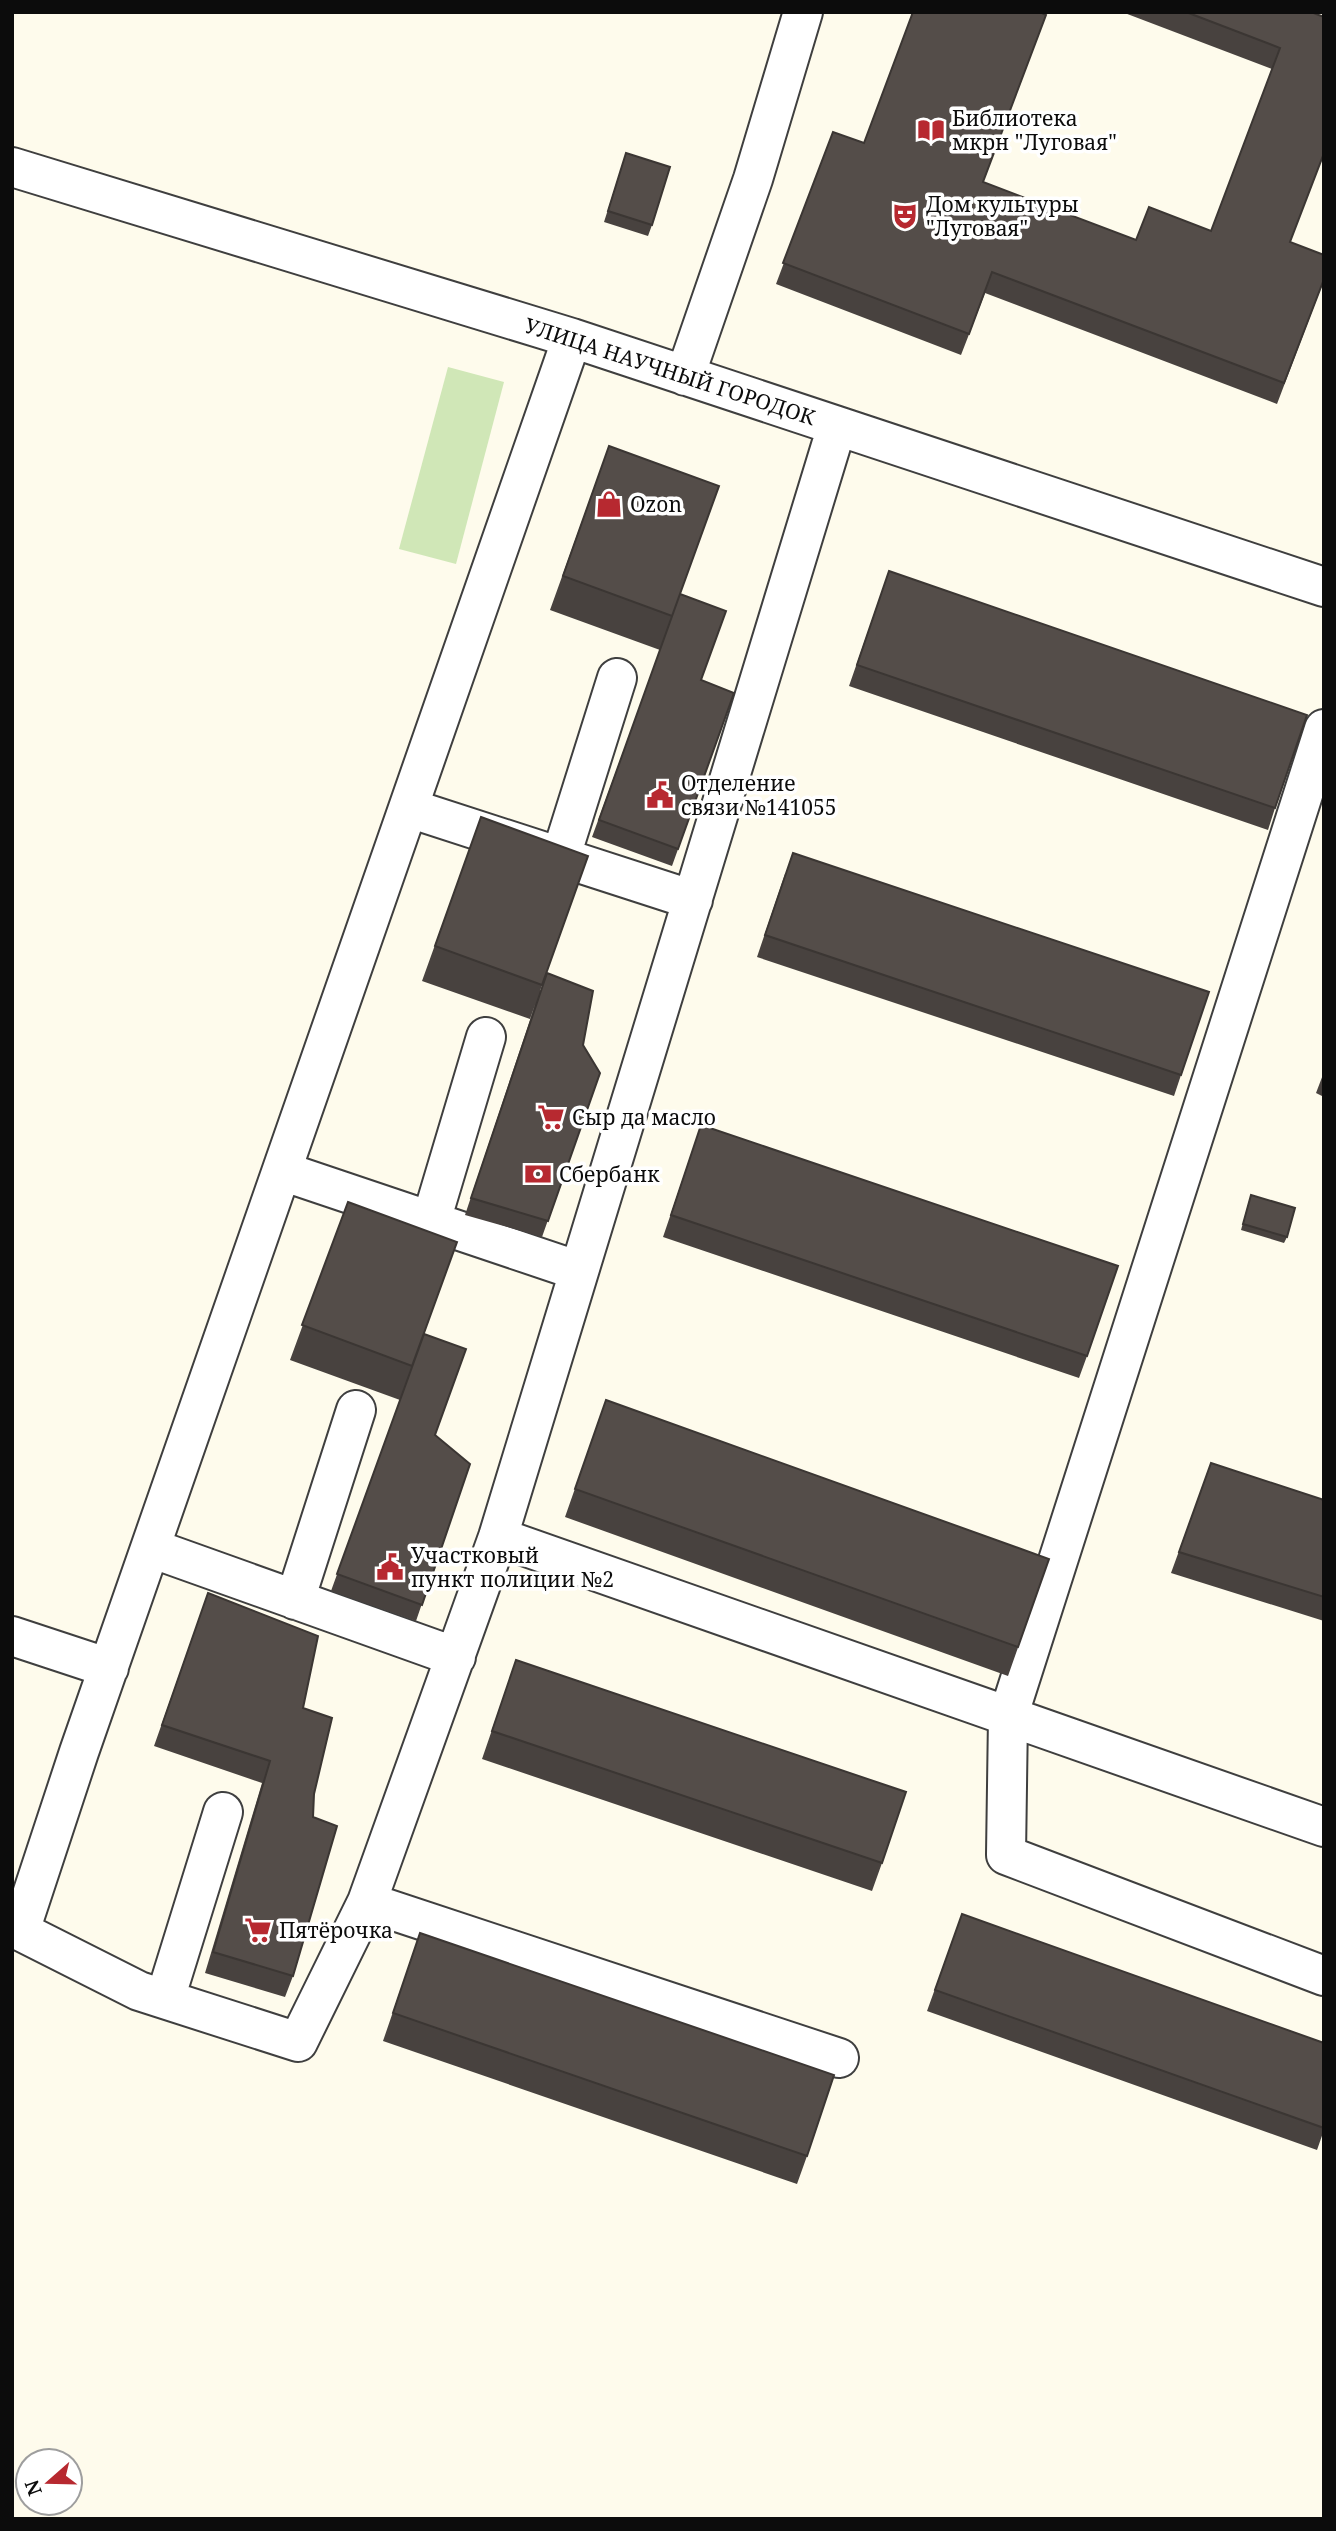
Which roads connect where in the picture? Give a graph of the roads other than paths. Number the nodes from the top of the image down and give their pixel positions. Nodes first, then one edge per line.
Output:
1 (803, 12) edge
2 (12, 167) edge
3 (572, 338) junction
4 (685, 376) junction
5 (837, 426) junction
6 (1324, 587) edge
7 (617, 678) dead end
8 (1324, 729) edge
9 (409, 808) junction
10 (561, 856) junction
11 (693, 900) junction
12 (486, 1037) dead end
13 (282, 1171) junction
14 (431, 1221) junction
15 (579, 1271) junction
16 (356, 1410) dead end
17 (498, 1537) junction
18 (151, 1548) junction
19 (295, 1600) junction
20 (12, 1636) edge
21 (456, 1657) junction
22 (109, 1668) junction
23 (1008, 1717) junction
24 (223, 1812) dead end
25 (1324, 1827) edge
26 (367, 1902) junction
27 (1324, 1976) edge
28 (164, 1999) junction
29 (839, 2058) dead end

1 - 4 street
2 - 3 street, УЛИЦА НАУЧНЫЙ ГОРОДОК
3 - 4 street, УЛИЦА НАУЧНЫЙ ГОРОДОК
3 - 9 street
4 - 5 street, УЛИЦА НАУЧНЫЙ ГОРОДОК
5 - 6 street, УЛИЦА НАУЧНЫЙ ГОРОДОК
5 - 11 street
7 - 10 street
8 - 23 street
9 - 10 street
9 - 13 street
10 - 11 street
11 - 15 street
12 - 14 street
13 - 14 street
13 - 18 street
14 - 15 street
15 - 17 street
16 - 19 street
17 - 21 street
17 - 23 street
18 - 19 street
18 - 22 street
19 - 21 street
20 - 22 street
21 - 26 street
22 - 28 street
23 - 25 street
23 - 27 street
24 - 28 street
26 - 28 street
26 - 29 street

